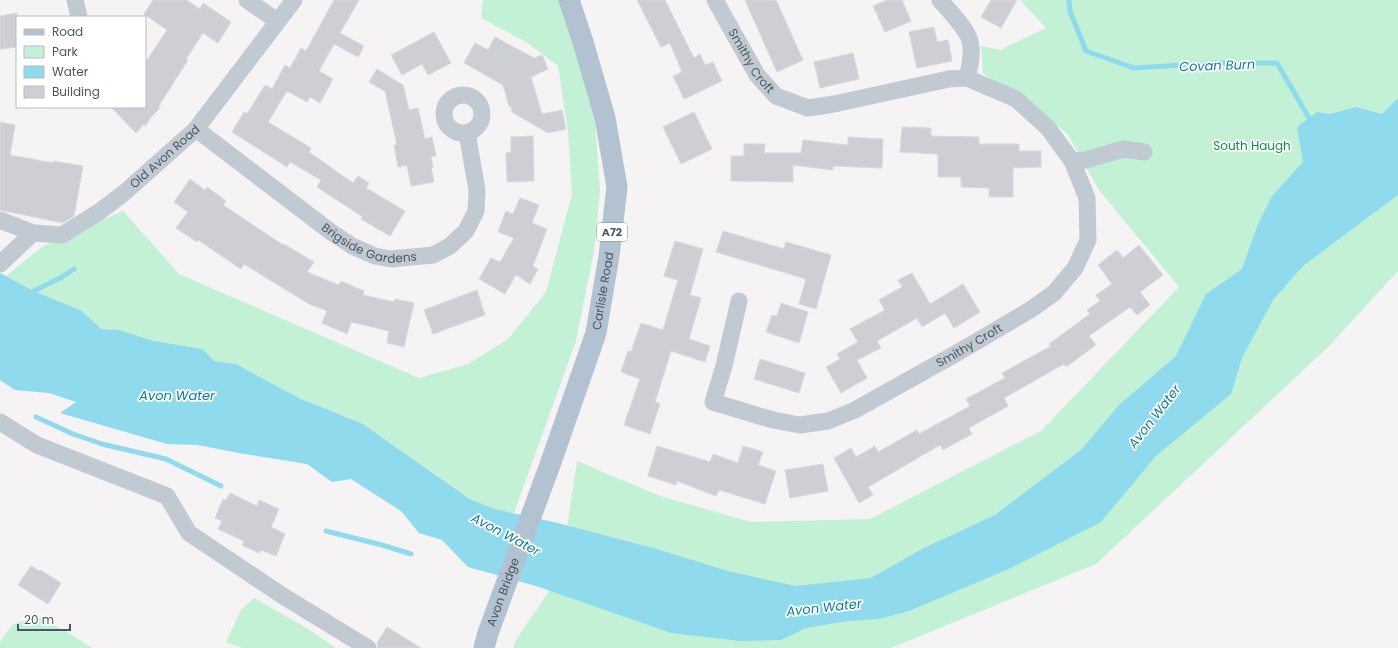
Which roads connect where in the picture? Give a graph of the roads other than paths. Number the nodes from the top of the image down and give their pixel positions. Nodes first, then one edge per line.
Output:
1 (75, 0) edge
2 (247, 0) edge
3 (294, 0) edge
4 (569, 0) edge
5 (715, 0) edge
6 (940, 0) edge
7 (79, 16) edge
8 (277, 21) junction
9 (967, 78) junction
10 (196, 129) junction
11 (467, 133) dead end
12 (1144, 152) dead end
13 (1072, 161) junction
14 (0, 220) edge
15 (33, 233) junction
16 (0, 264) edge
17 (739, 301) dead end
18 (0, 422) edge
19 (551, 462) joint
20 (486, 640) edge
21 (368, 648) edge

1 - 7 street
2 - 8 street
3 - 8 street, Old Avon Road
4 - 19 main road, Carlisle Road / A72
5 - 9 street, Smithy Croft
6 - 9 street
8 - 10 street, Old Avon Road
9 - 13 street, Smithy Croft
10 - 11 street, Brigside Gardens
10 - 15 street, Old Avon Road
12 - 13 street
13 - 17 street, Smithy Croft
14 - 15 street, Old Avon Road
15 - 16 street
18 - 21 street
19 - 20 main road, Avon Bridge / A72

